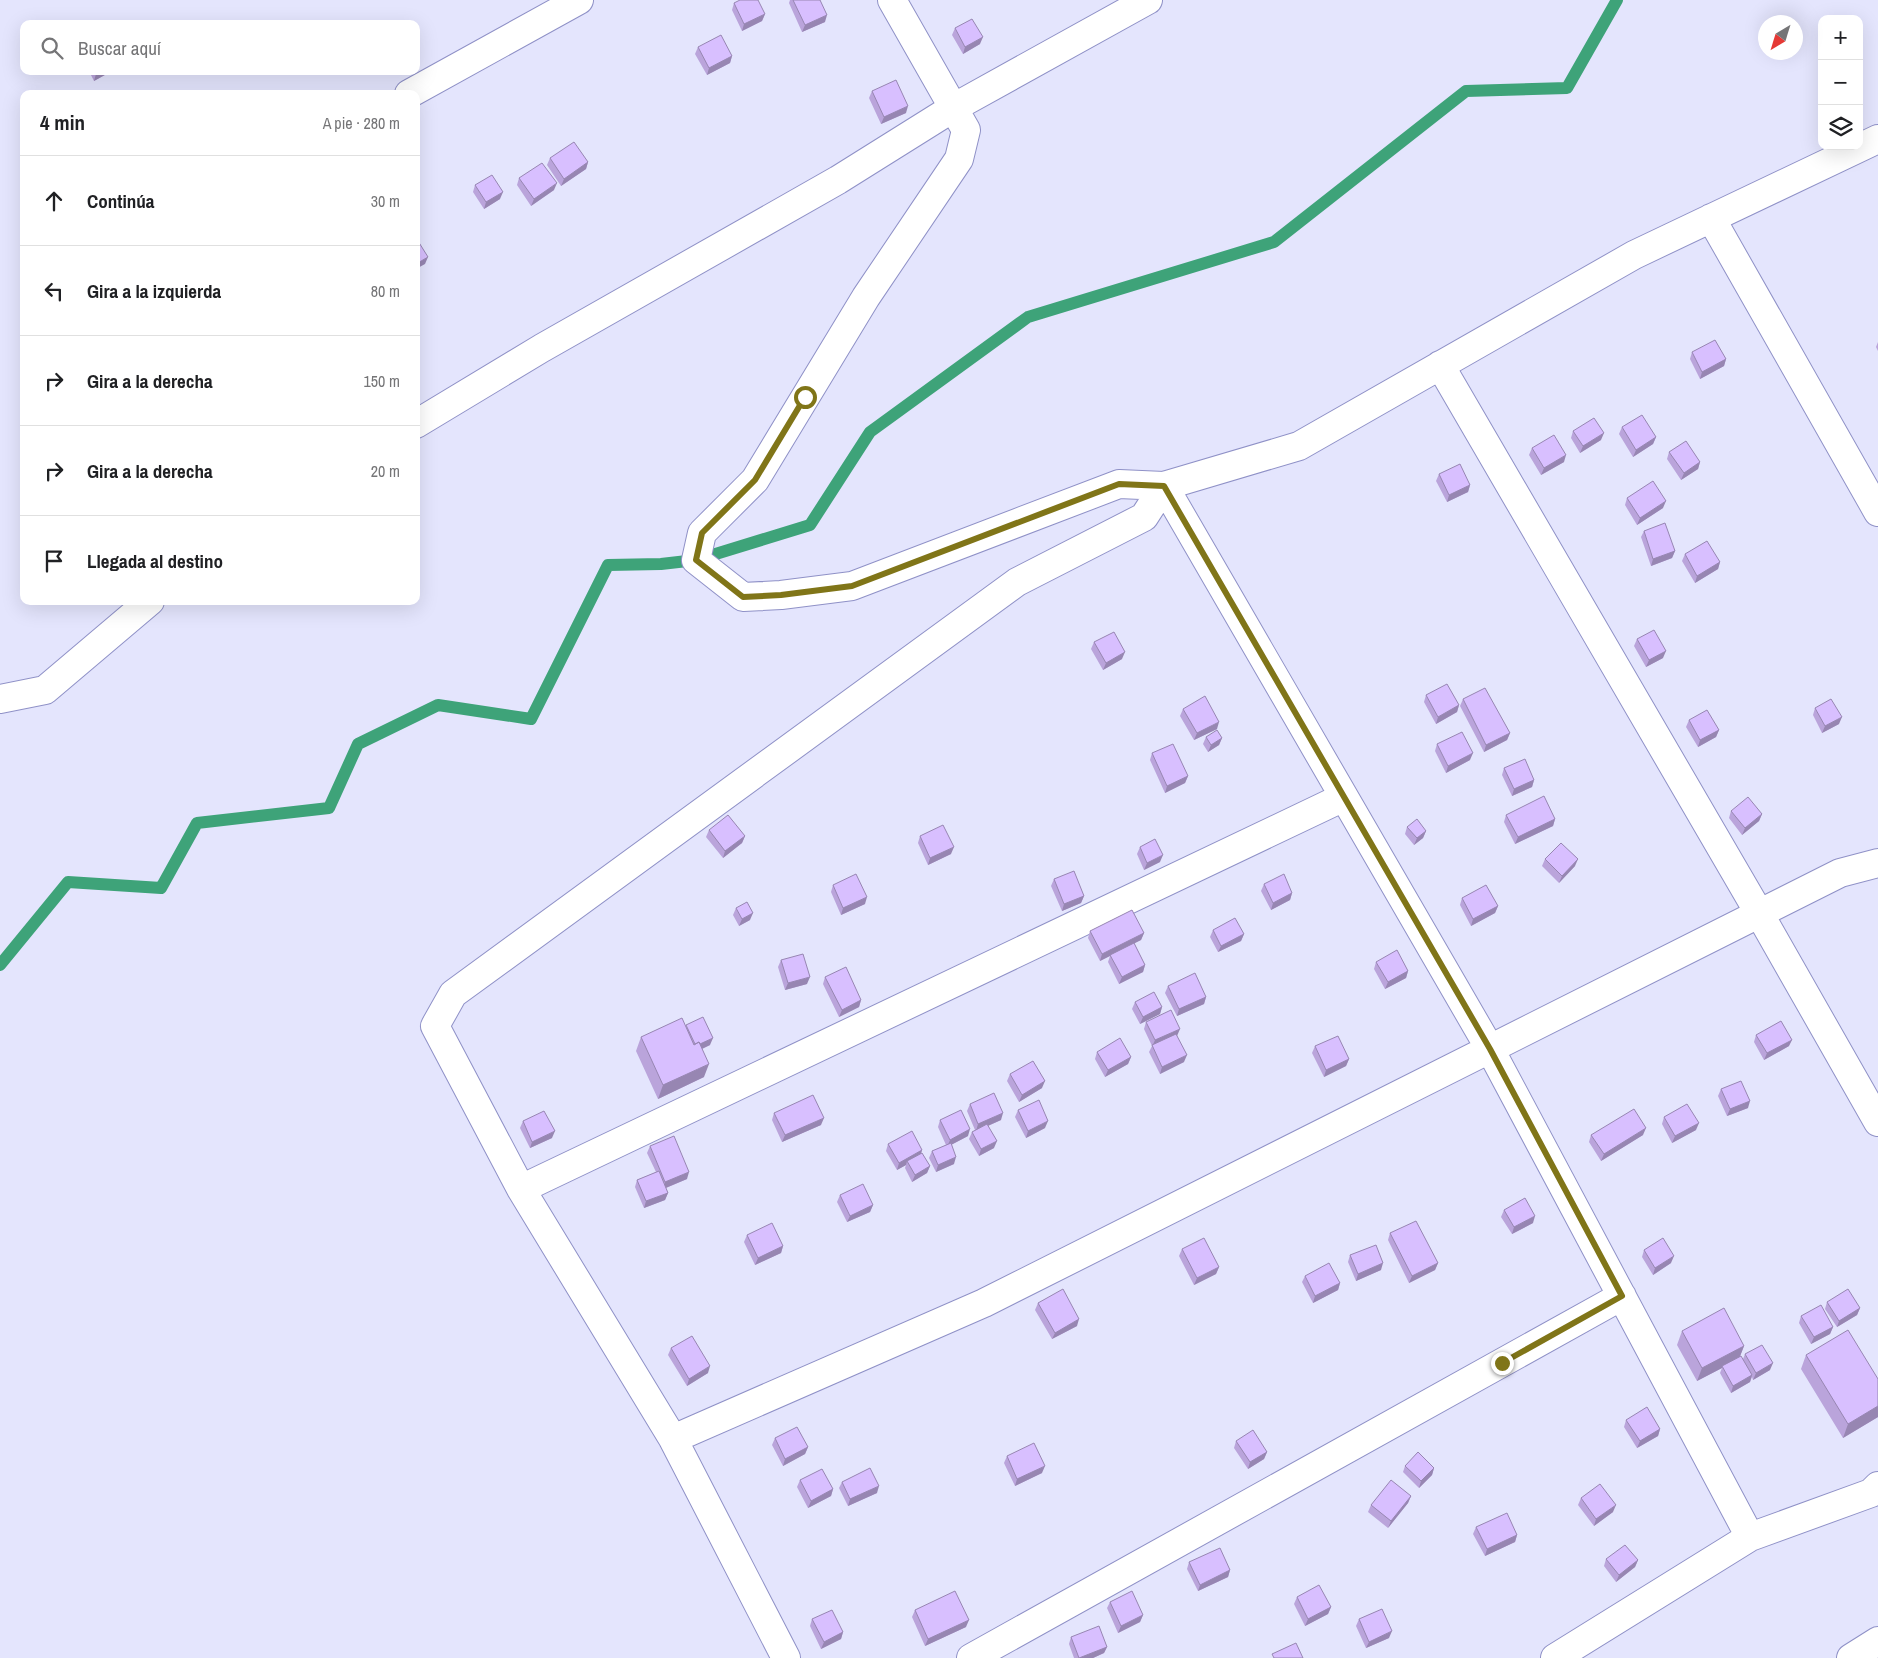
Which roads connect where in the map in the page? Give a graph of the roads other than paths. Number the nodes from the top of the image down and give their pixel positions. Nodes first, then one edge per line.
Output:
1 (580, 0) edge
2 (892, 0) edge
3 (1148, 0) edge
4 (416, 90) edge
5 (953, 108) junction
6 (1878, 139) edge
7 (1711, 218) junction
8 (1440, 365) junction
9 (420, 422) edge
10 (1164, 486) junction
11 (1878, 512) edge
12 (145, 605) edge
13 (0, 699) edge
14 (1344, 797) junction
15 (1878, 863) edge
16 (1759, 913) junction
17 (1490, 1049) junction
18 (1878, 1122) edge
19 (522, 1188) junction
20 (1622, 1296) junction
21 (673, 1439) junction
22 (1878, 1486) edge
23 (1750, 1537) junction
24 (1878, 1641) edge
25 (786, 1658) edge
26 (971, 1658) edge
27 (1555, 1658) edge
28 (1851, 1658) edge

1 - 4 street
2 - 5 street
3 - 5 street
5 - 9 street
5 - 10 street
6 - 7 street
7 - 8 street
7 - 11 street
8 - 10 street
8 - 16 street
10 - 14 street
10 - 19 street
12 - 13 street
14 - 17 street
14 - 19 street
15 - 16 street
16 - 17 street
16 - 18 street
17 - 20 street
17 - 21 street
19 - 21 street
20 - 23 street
20 - 26 street
21 - 25 street
22 - 23 street
23 - 27 street
24 - 28 street

